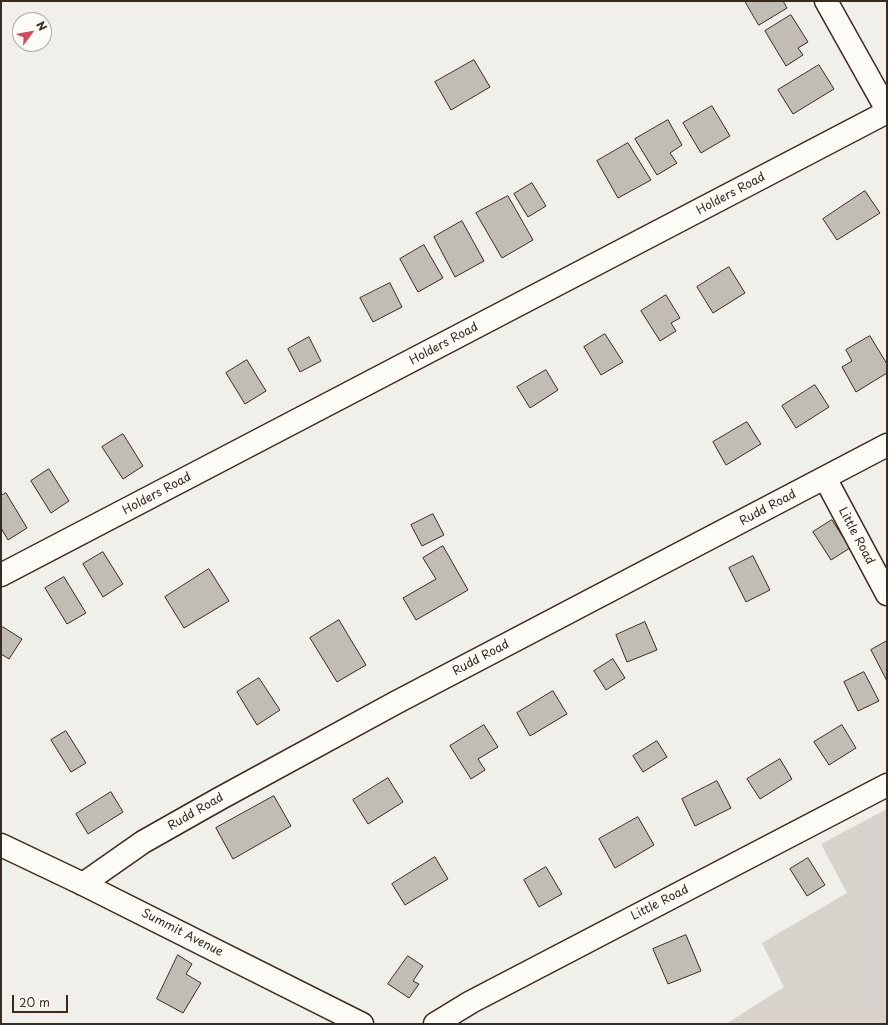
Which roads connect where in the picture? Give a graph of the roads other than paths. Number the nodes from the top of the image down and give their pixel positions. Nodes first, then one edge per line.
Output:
1 (826, 1) edge
2 (887, 111) edge
3 (887, 445) edge
4 (825, 478) junction
5 (1, 575) edge
6 (887, 594) edge
7 (887, 786) edge
8 (1, 844) edge
9 (83, 884) junction
10 (362, 1024) edge
11 (435, 1024) edge

1 - 2 street
2 - 5 street, Holders Road
3 - 4 street, Rudd Road
4 - 6 street, Little Road
4 - 9 street, Rudd Road
7 - 11 street, Little Road
8 - 9 street, Summit Avenue
9 - 10 street, Summit Avenue

